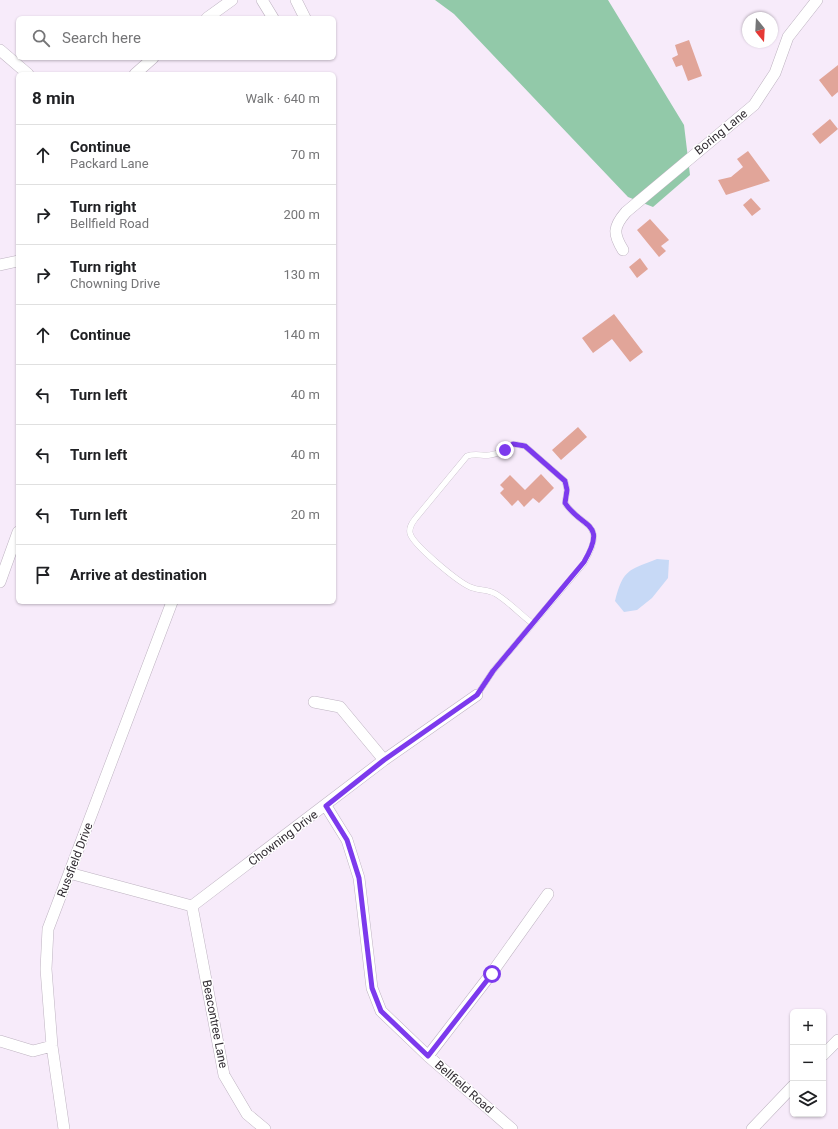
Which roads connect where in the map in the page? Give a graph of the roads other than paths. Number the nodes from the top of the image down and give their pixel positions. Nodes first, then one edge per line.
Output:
1 (232, 0) edge
2 (262, 0) edge
3 (296, 0) edge
4 (818, 0) edge
5 (210, 16) edge
6 (272, 16) edge
7 (304, 16) edge
8 (0, 50) edge
9 (151, 60) edge
10 (26, 72) edge
11 (137, 72) edge
12 (624, 250) dead end
13 (16, 261) edge
14 (0, 265) edge
15 (16, 538) edge
16 (0, 582) edge
17 (171, 604) edge
18 (532, 623) junction
19 (477, 695) joint
20 (314, 702) dead end
21 (384, 760) junction
22 (326, 806) junction
23 (70, 873) junction
24 (548, 894) dead end
25 (192, 906) junction
26 (838, 1040) edge
27 (0, 1041) edge
28 (52, 1046) junction
29 (826, 1052) edge
30 (428, 1056) junction
31 (790, 1089) edge
32 (64, 1129) edge
33 (265, 1129) edge
34 (512, 1129) edge
35 (752, 1129) edge

1 - 5 street
2 - 6 street
3 - 7 street
4 - 12 street, Boring Lane
8 - 10 street
9 - 11 street
13 - 14 street
15 - 16 street
17 - 23 street, Russfield Drive
18 - 18 lane
18 - 19 lane
19 - 21 street, Chowning Drive
20 - 21 street
21 - 22 street, Chowning Drive
22 - 25 street, Chowning Drive
22 - 30 street, Bellfield Road
23 - 25 street
23 - 28 street, Russfield Drive
24 - 30 street
25 - 33 street, Beacontree Lane
26 - 29 street
27 - 28 street
28 - 32 street, Russfield Drive
30 - 34 street, Bellfield Road
31 - 35 street

